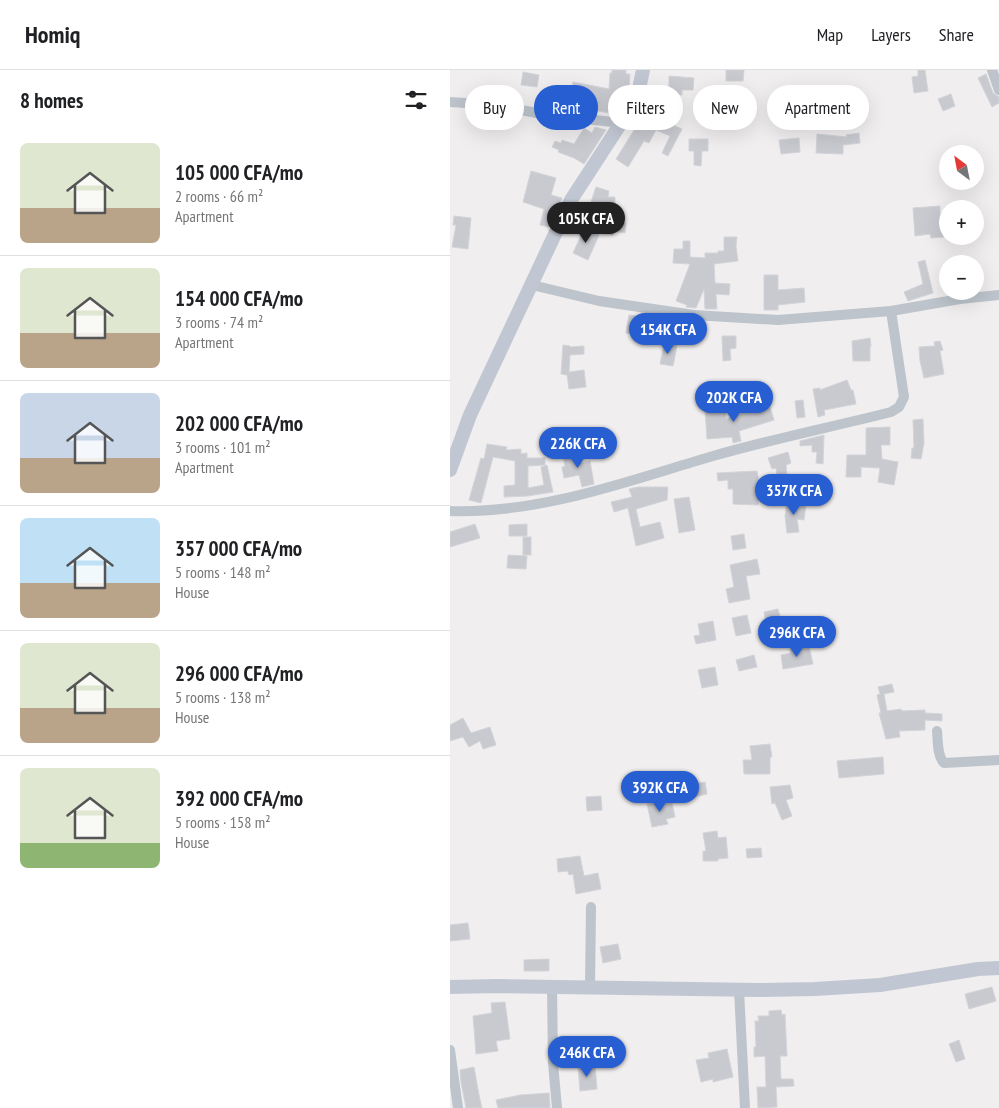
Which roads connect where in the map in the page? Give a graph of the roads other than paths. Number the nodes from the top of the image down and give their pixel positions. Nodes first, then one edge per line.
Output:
1 (643, 70) edge
2 (992, 70) edge
3 (640, 85) edge
4 (999, 90) edge
5 (450, 102) edge
6 (608, 122) edge
7 (617, 130) edge
8 (532, 285) junction
9 (999, 295) edge
10 (891, 311) junction
11 (450, 470) edge
12 (450, 511) edge
13 (937, 731) dead end
14 (999, 760) edge
15 (591, 907) dead end
16 (999, 968) edge
17 (450, 987) edge
18 (552, 987) junction
19 (590, 988) junction
20 (739, 990) junction
21 (450, 1050) edge
22 (458, 1108) edge
23 (557, 1108) edge
24 (745, 1108) edge

1 - 3 street
2 - 4 street
5 - 6 street
7 - 8 street
8 - 10 street
8 - 11 street
9 - 10 street
10 - 12 street
13 - 14 street
15 - 19 street
16 - 20 street
17 - 18 street
18 - 19 street
18 - 23 street
19 - 20 street
20 - 24 street
21 - 22 street

